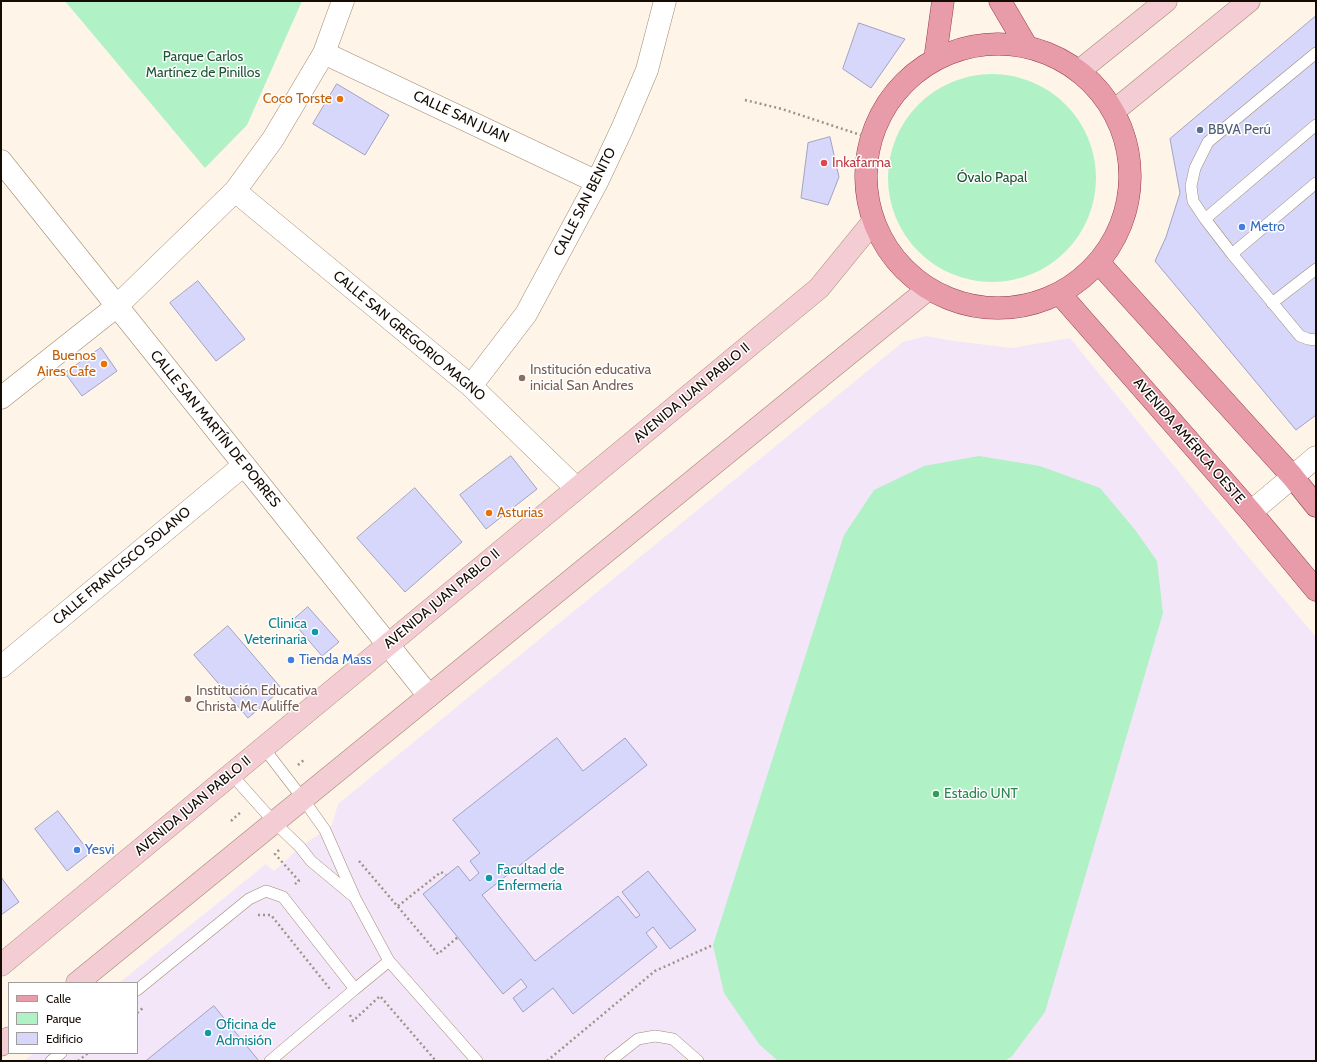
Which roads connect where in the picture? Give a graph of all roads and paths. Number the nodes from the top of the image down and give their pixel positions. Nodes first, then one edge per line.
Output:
1 (343, 1) edge
2 (665, 1) edge
3 (943, 1) edge
4 (1000, 1) edge
5 (1166, 1) edge
6 (1249, 1) edge
7 (1027, 47) junction
8 (324, 53) junction
9 (1316, 53) edge
10 (935, 59) junction
11 (1079, 71) junction
12 (745, 100) dead end
13 (1114, 111) junction
14 (1316, 125) edge
15 (870, 138) junction
16 (1, 161) edge
17 (597, 182) junction
18 (1316, 183) edge
19 (235, 192) junction
20 (1206, 219) junction
21 (872, 223) junction
22 (1232, 254) junction
23 (1099, 263) junction
24 (1316, 269) edge
25 (927, 290) junction
26 (1060, 294) junction
27 (1272, 302) junction
28 (117, 306) junction
29 (1316, 340) edge
30 (471, 386) junction
31 (1, 398) edge
32 (1316, 456) edge
33 (244, 465) junction
34 (1292, 476) junction
35 (576, 488) junction
36 (1316, 506) edge
37 (1251, 512) junction
38 (1316, 590) edge
39 (388, 645) junction
40 (1, 667) edge
41 (429, 696) junction
42 (263, 747) junction
43 (231, 774) junction
44 (303, 799) junction
45 (274, 822) junction
46 (291, 839) junction
47 (356, 858) dead end
48 (446, 875) dead end
49 (283, 897) junction
50 (355, 898) junction
51 (398, 906) junction
52 (256, 915) dead end
53 (458, 937) dead end
54 (713, 945) dead end
55 (389, 961) junction
56 (1, 965) edge
57 (78, 982) edge
58 (138, 989) edge
59 (355, 989) junction
60 (340, 1001) junction
61 (149, 1003) dead end
62 (138, 1012) edge
63 (59, 1054) edge
64 (87, 1054) edge
65 (51, 1061) edge
66 (78, 1061) edge
67 (270, 1061) edge
68 (436, 1061) edge
69 (477, 1061) edge
70 (547, 1061) edge
71 (610, 1061) edge
72 (698, 1061) edge

1 - 8 street
2 - 17 street, CALLE SAN BENITO
3 - 10 main road
4 - 7 main road
5 - 11 main road
6 - 13 main road
7 - 10 main road
7 - 11 main road
8 - 17 street, CALLE SAN JUAN
8 - 19 street
9 - 20 lane
10 - 15 main road
11 - 13 main road
12 - 15 path
13 - 23 main road
14 - 20 lane
15 - 21 main road
16 - 28 street, CALLE SAN MARTÍN DE PORRES
17 - 30 street, CALLE SAN BENITO
18 - 22 lane
19 - 28 street
19 - 30 street, CALLE SAN GREGORIO MAGNO
20 - 22 lane
21 - 25 main road
21 - 35 main road, AVENIDA JUAN PABLO II
22 - 27 lane
23 - 26 main road
23 - 34 main road
24 - 27 lane
25 - 26 main road
25 - 41 main road
26 - 37 main road, AVENIDA AMÉRICA OESTE
27 - 29 lane
28 - 31 street
28 - 33 street, CALLE SAN MARTÍN DE PORRES
30 - 35 street, CALLE SAN GREGORIO MAGNO
32 - 34 street
33 - 39 street, CALLE SAN MARTÍN DE PORRES
33 - 40 street, CALLE FRANCISCO SOLANO
34 - 36 main road
34 - 37 street
35 - 39 main road, AVENIDA JUAN PABLO II
37 - 38 main road, AVENIDA AMÉRICA OESTE
39 - 41 street, CALLE SAN MARTÍN DE PORRES
39 - 42 main road, AVENIDA JUAN PABLO II
41 - 44 main road
42 - 43 main road, AVENIDA JUAN PABLO II
42 - 44 lane
43 - 45 lane
43 - 56 main road, AVENIDA JUAN PABLO II
44 - 45 main road
44 - 50 lane
45 - 46 lane
45 - 57 main road
46 - 49 path
46 - 50 lane
47 - 51 path
48 - 51 path
49 - 58 lane
49 - 59 lane
50 - 55 lane
51 - 53 path
52 - 60 path
54 - 70 path
55 - 59 lane
55 - 69 lane
59 - 60 lane
60 - 67 lane
60 - 68 path
61 - 62 path
63 - 65 lane
64 - 66 path
71 - 72 lane

